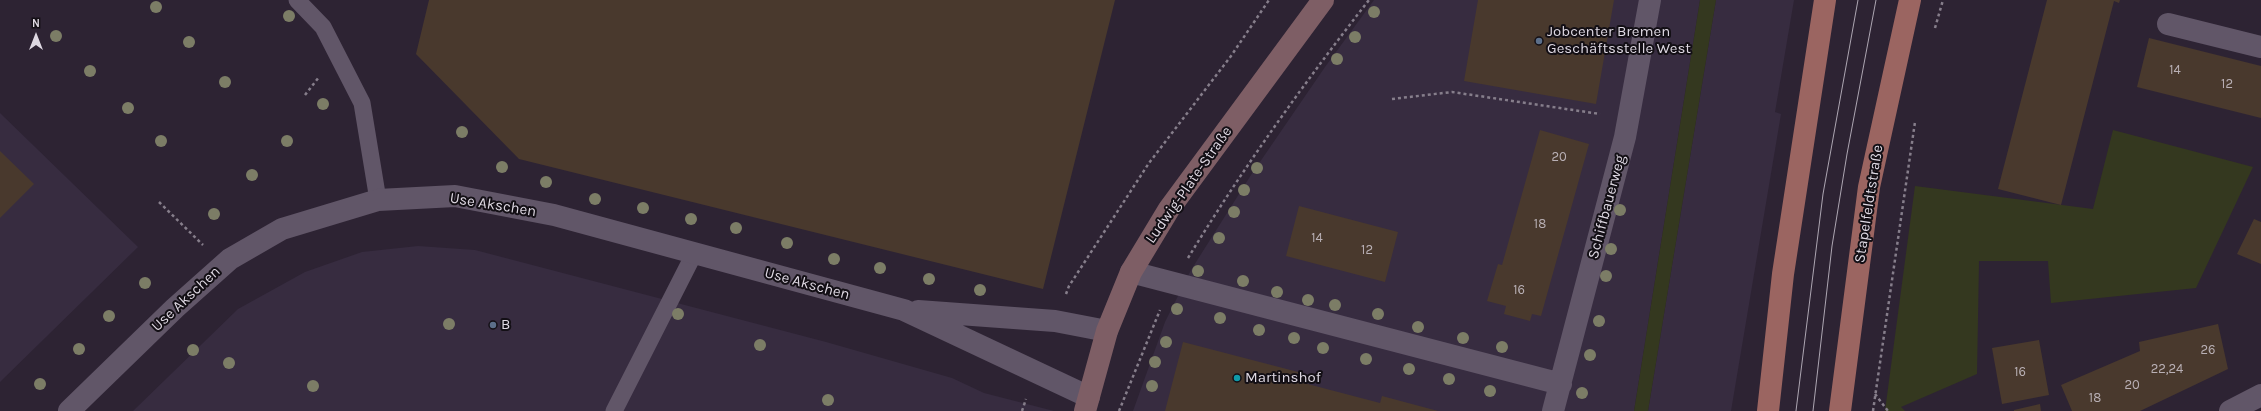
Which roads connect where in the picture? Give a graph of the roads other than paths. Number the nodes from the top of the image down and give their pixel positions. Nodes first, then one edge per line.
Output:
1 (296, 0) edge
2 (1323, 0) edge
3 (1650, 0) edge
4 (1825, 0) edge
5 (1910, 0) edge
6 (2168, 24) dead end
7 (2261, 47) edge
8 (378, 200) junction
9 (694, 254) junction
10 (1131, 272) junction
11 (904, 310) junction
12 (1106, 331) junction
13 (1560, 384) junction
14 (2261, 395) edge
15 (1087, 404) edge
16 (70, 411) edge
17 (614, 411) edge
18 (1553, 411) edge
19 (1768, 411) edge
20 (1840, 411) edge
21 (2230, 411) edge

1 - 8 lane
2 - 10 street, Ludwig-Plate-Straße
3 - 13 street, Schiffbauerweg
4 - 19 main road
5 - 20 main road, Stapelfeldtstraße
6 - 7 street
8 - 9 street, Use Akschen
8 - 16 street, Use Akschen
9 - 11 street, Use Akschen
9 - 17 lane
10 - 12 street, Ludwig-Plate-Straße
10 - 13 street
11 - 12 street, Use Akschen
11 - 15 street, Use Akschen
12 - 15 street, Ludwig-Plate-Straße
13 - 18 street, Schiffbauerweg
14 - 21 street

